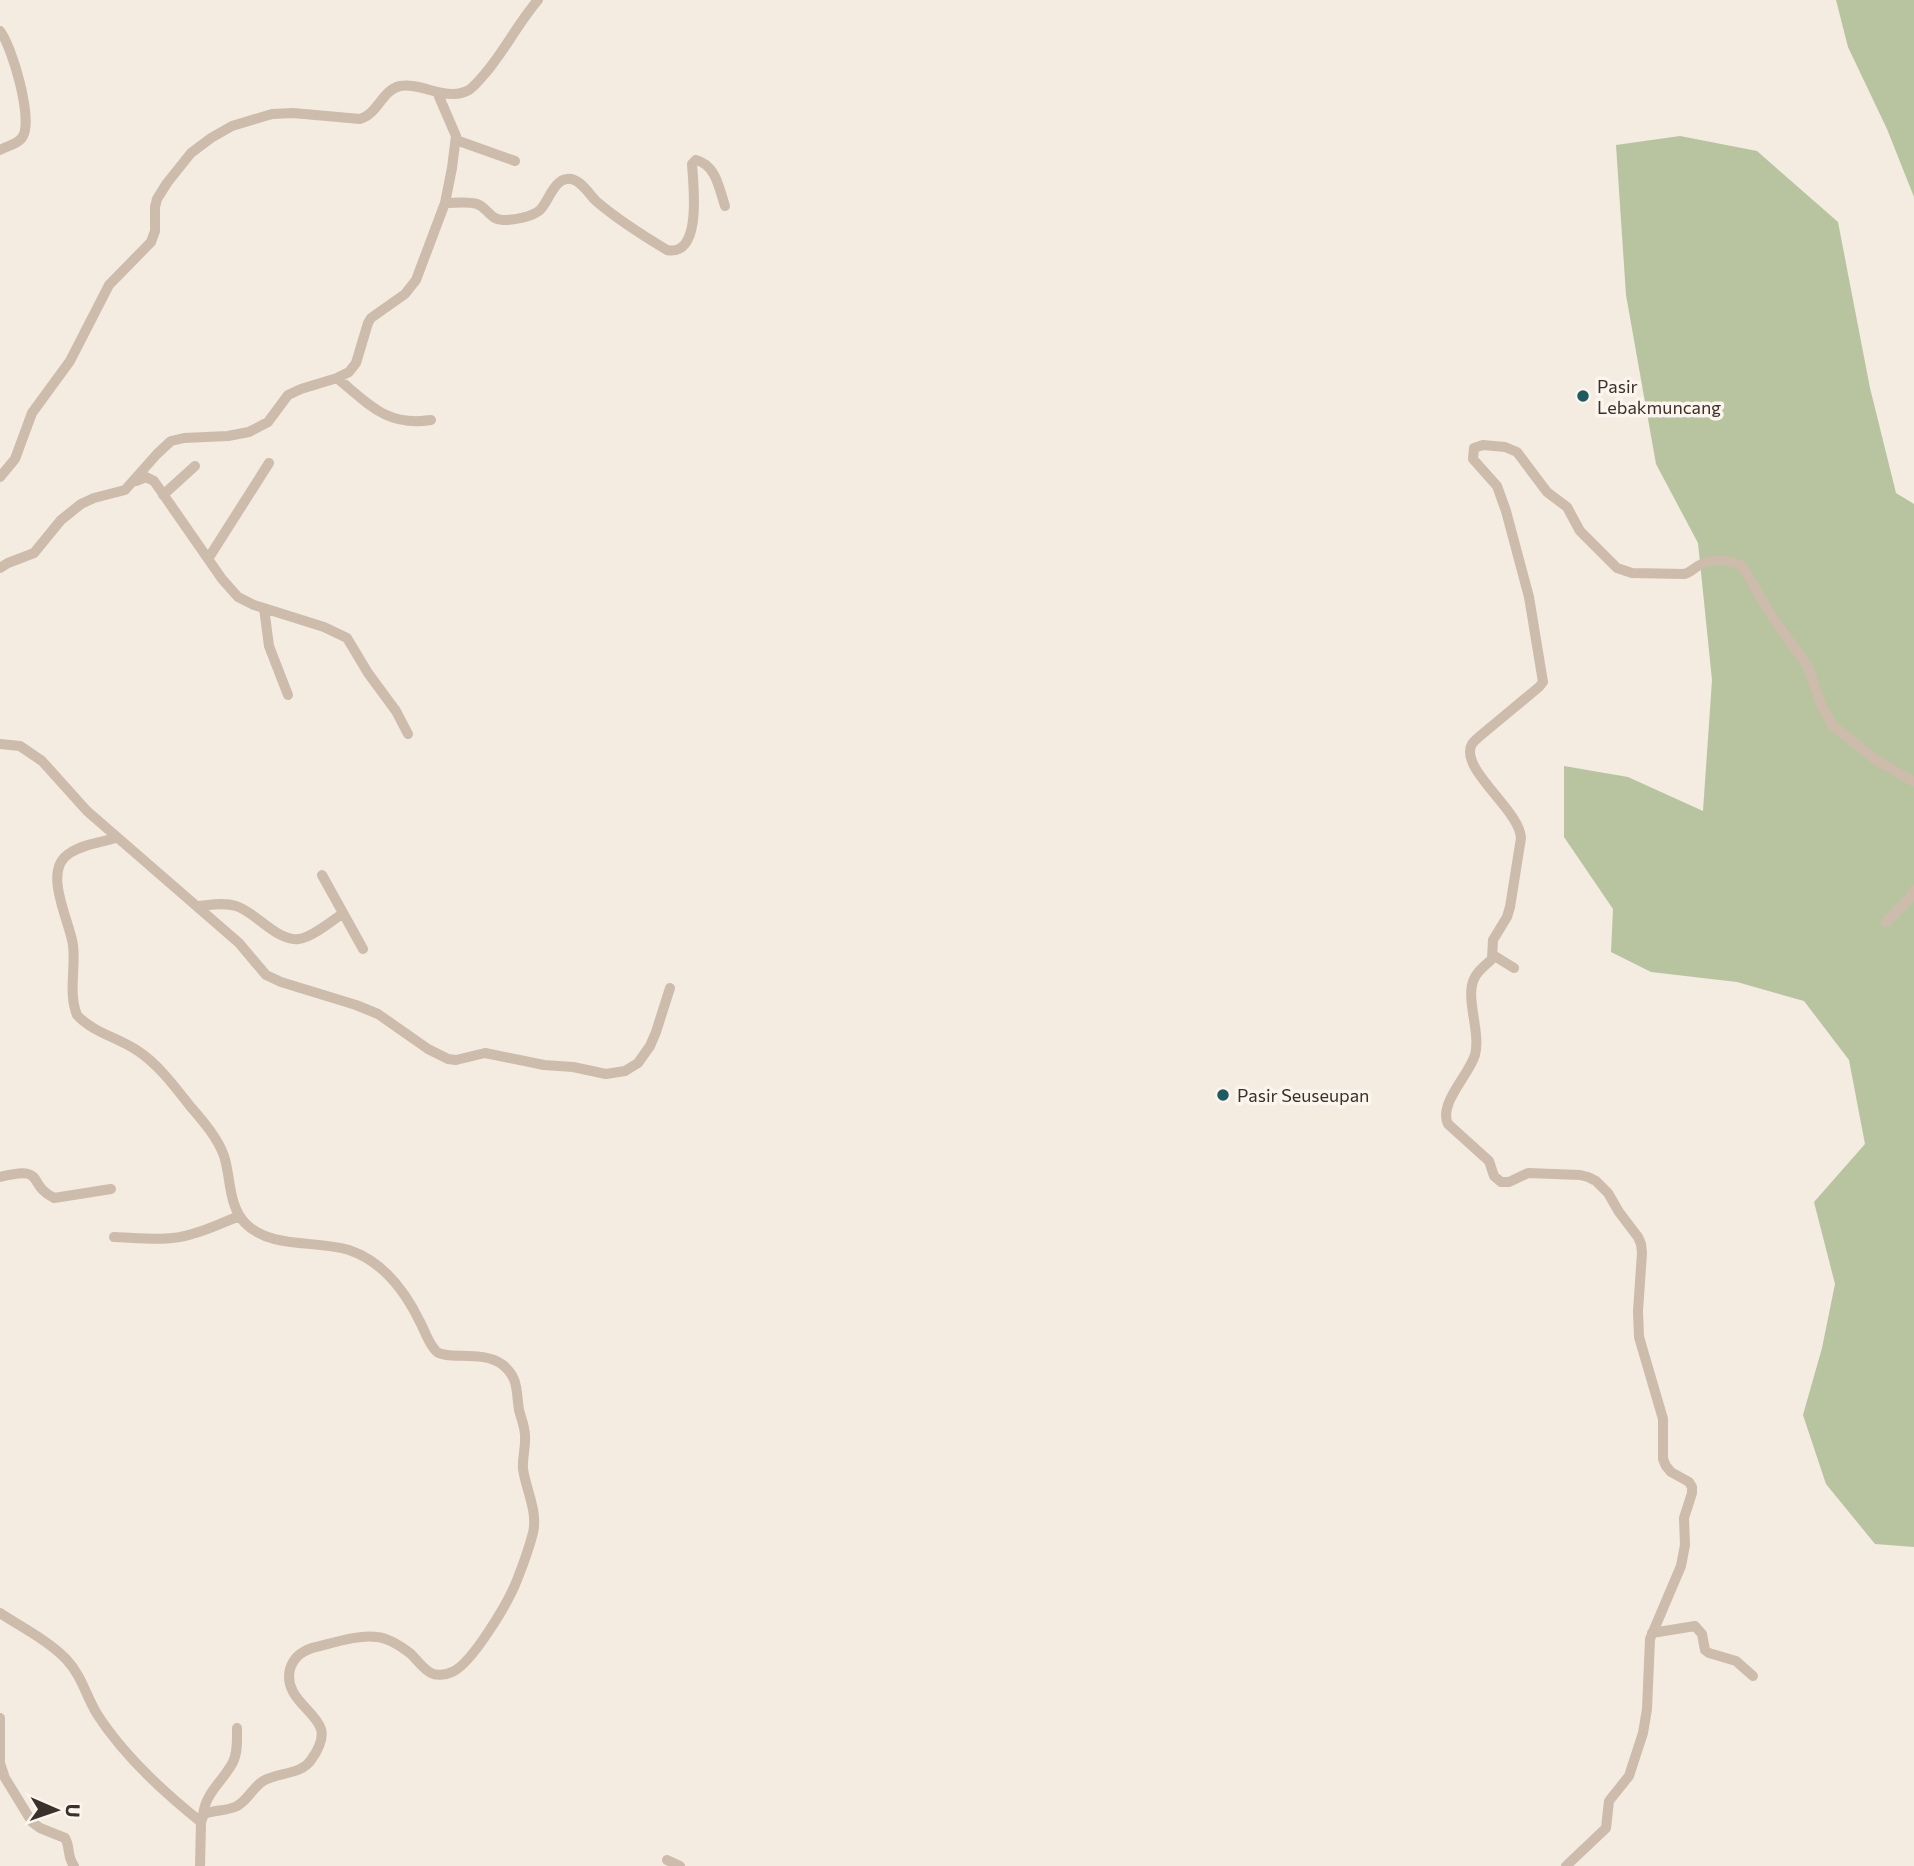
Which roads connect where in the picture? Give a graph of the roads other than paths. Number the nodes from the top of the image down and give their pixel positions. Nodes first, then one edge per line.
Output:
1 (538, 0) edge
2 (0, 31) edge
3 (437, 92) junction
4 (456, 140) junction
5 (0, 150) edge
6 (515, 161) dead end
7 (445, 203) junction
8 (725, 206) dead end
9 (337, 378) junction
10 (431, 420) dead end
11 (269, 463) dead end
12 (195, 466) dead end
13 (0, 477) edge
14 (133, 482) junction
15 (163, 495) junction
16 (208, 559) junction
17 (0, 568) edge
18 (264, 608) junction
19 (288, 695) dead end
20 (408, 734) dead end
21 (0, 744) edge
22 (1914, 782) edge
23 (117, 838) junction
24 (322, 876) dead end
25 (1914, 890) edge
26 (198, 906) junction
27 (342, 914) junction
28 (1886, 922) dead end
29 (363, 948) dead end
30 (1493, 955) junction
31 (1514, 968) dead end
32 (670, 988) dead end
33 (0, 1177) edge
34 (111, 1189) dead end
35 (239, 1216) junction
36 (114, 1237) dead end
37 (0, 1613) edge
38 (1652, 1633) junction
39 (1753, 1676) dead end
40 (0, 1718) edge
41 (237, 1728) dead end
42 (202, 1818) junction
43 (667, 1860) dead end
44 (74, 1866) edge
45 (200, 1866) edge
46 (680, 1866) edge
47 (1566, 1866) edge

1 - 3 street
2 - 5 street
3 - 4 street
3 - 13 street
4 - 6 street
4 - 7 street
7 - 8 street
7 - 9 street
9 - 10 street
9 - 14 street
11 - 16 street
12 - 15 street
14 - 15 street
14 - 17 street
15 - 16 street
16 - 18 street
18 - 19 street
18 - 20 street
21 - 23 street
22 - 30 street
23 - 26 street
23 - 35 street
24 - 27 street
25 - 28 street
26 - 27 street
26 - 32 street
27 - 29 street
30 - 31 street
30 - 38 street
33 - 34 street
35 - 36 street
35 - 42 street
37 - 42 street
38 - 39 street
38 - 47 street
40 - 44 street
41 - 42 street
42 - 45 street
43 - 46 street

